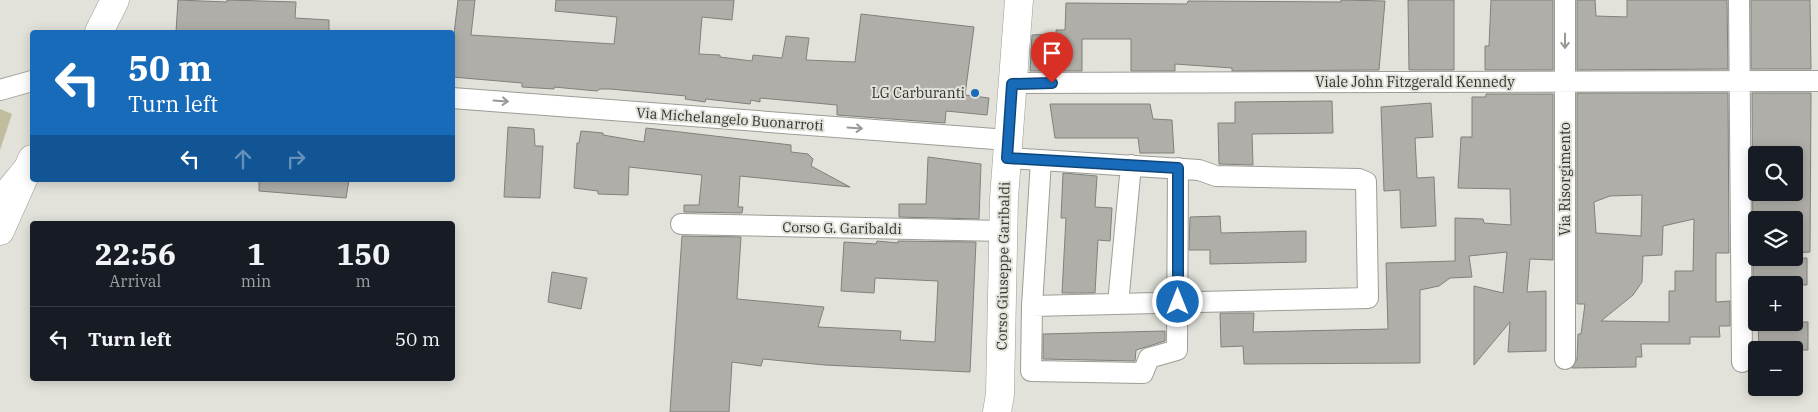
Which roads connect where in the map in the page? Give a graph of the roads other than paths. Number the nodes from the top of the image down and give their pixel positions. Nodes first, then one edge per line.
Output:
1 (115, 0) edge
2 (1019, 0) edge
3 (1565, 0) edge
4 (1739, 0) edge
5 (100, 30) edge
6 (1565, 81) junction
7 (1739, 81) junction
8 (1818, 81) edge
9 (30, 82) edge
10 (1012, 84) junction
11 (0, 90) edge
12 (455, 98) edge
13 (1008, 149) junction
14 (1041, 160) junction
15 (29, 165) edge
16 (1131, 166) junction
17 (1178, 168) junction
18 (0, 202) edge
19 (681, 224) dead end
20 (0, 231) edge
21 (1003, 231) junction
22 (1178, 302) junction
23 (1118, 304) junction
24 (1032, 306) junction
25 (1564, 358) dead end
26 (1742, 362) dead end
27 (997, 412) edge

1 - 5 main road
2 - 10 main road, Corso Giuseppe Garibaldi
3 -> 6 street, Via Risorgimento
4 - 7 street
6 - 7 street, Viale John Fitzgerald Kennedy
6 - 10 street, Viale John Fitzgerald Kennedy
6 - 25 street, Via Risorgimento
7 - 8 street, Viale John Fitzgerald Kennedy
7 - 26 street
9 - 11 street
10 - 13 main road, Corso Giuseppe Garibaldi
12 -> 13 street, Via Michelangelo Buonarroti
13 - 14 street, Via Michelangelo Buonarroti
13 - 21 main road, Corso Giuseppe Garibaldi
14 - 16 street, Via Michelangelo Buonarroti
14 - 24 street
15 - 18 main road
15 - 20 main road
16 - 17 street, Via Michelangelo Buonarroti
16 - 23 street
17 - 22 street
17 - 22 street, Via Michelangelo Buonarroti
19 - 21 street, Corso G. Garibaldi
21 - 27 main road, Corso Giuseppe Garibaldi
22 - 23 street
22 - 24 street
23 - 24 street

